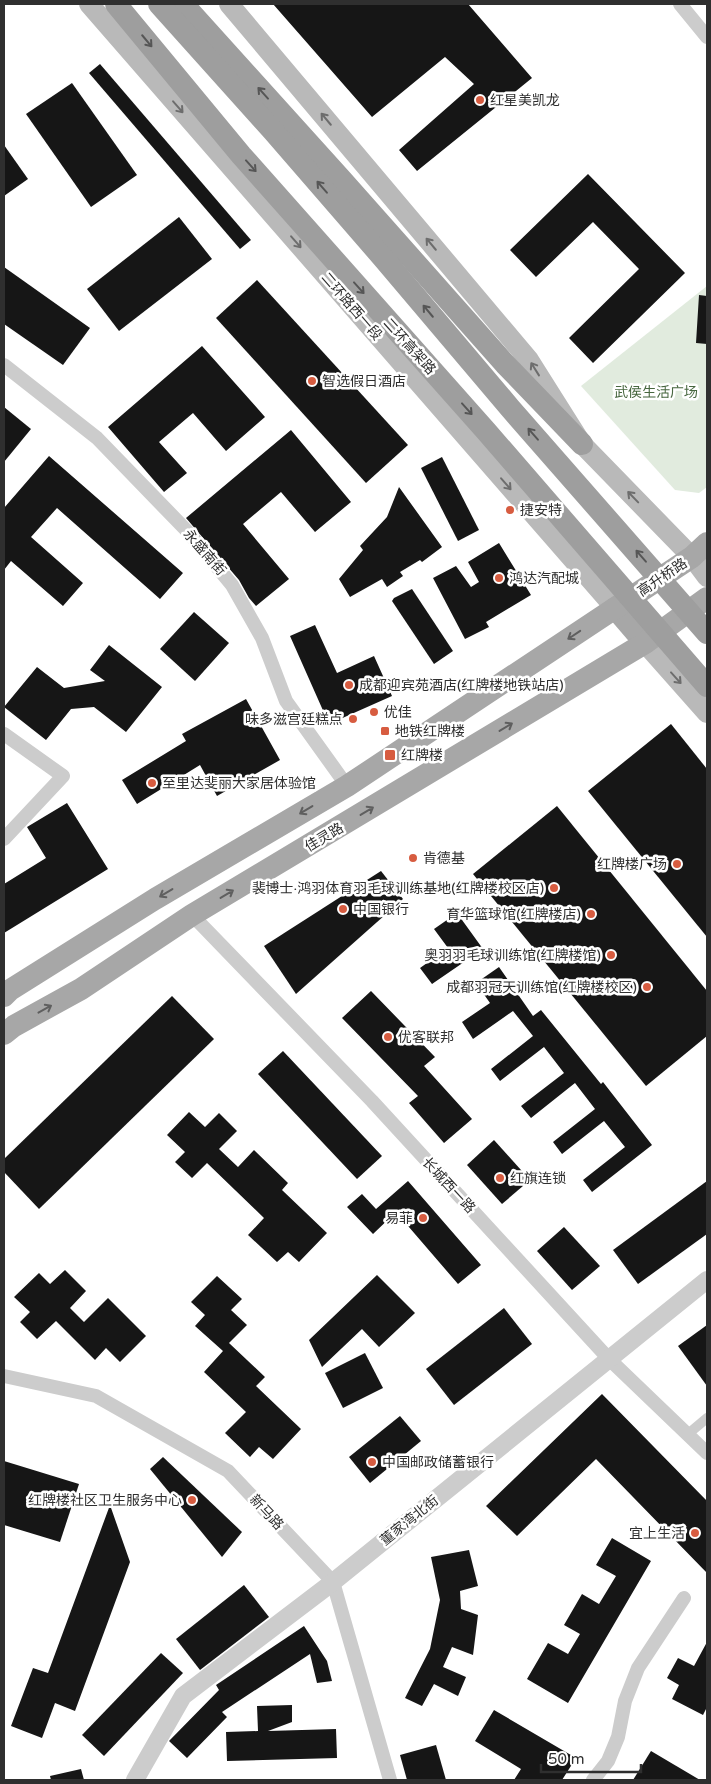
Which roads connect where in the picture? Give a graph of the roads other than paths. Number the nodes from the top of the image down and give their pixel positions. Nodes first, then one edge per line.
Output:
1 (89, 4) edge
2 (116, 4) edge
3 (159, 4) edge
4 (183, 4) edge
5 (229, 4) edge
6 (680, 4) edge
7 (707, 37) edge
8 (4, 365) edge
9 (582, 444) junction
10 (700, 550) edge
11 (707, 577) edge
12 (707, 598) edge
13 (615, 608) junction
14 (707, 633) edge
15 (645, 643) junction
16 (707, 686) edge
17 (707, 713) edge
18 (4, 734) edge
19 (347, 786) junction
20 (4, 839) edge
21 (192, 915) junction
22 (6, 990) edge
23 (4, 1034) edge
24 (707, 1280) edge
25 (609, 1359) junction
26 (4, 1376) edge
27 (707, 1418) edge
28 (688, 1434) junction
29 (707, 1453) edge
30 (333, 1582) junction
31 (684, 1598) dead end
32 (134, 1780) edge
33 (390, 1780) edge
34 (593, 1780) edge

1 -> 13 main road, 二环路西一段
2 -> 16 highway, 二环高架路, bridge
14 -> 3 highway, bridge
9 -> 4 highway
9 -> 5 main road
6 - 7 street
8 - 19 street, 永盛南街
10 -> 9 main road
10 - 11 main road
10 - 13 main road, 高升桥路
12 - 15 main road
13 - 15 main road
13 -> 19 main road
15 -> 17 main road
21 -> 15 main road, 佳灵路
18 - 20 street
19 -> 22 main road
23 -> 21 main road, 佳灵路
21 - 25 street, 长城西一路
24 - 25 street, 董家湾北街
25 - 28 street, 长城西一路
25 - 30 street, 董家湾北街
26 - 30 street, 新马路
27 - 28 street
28 - 29 street, 长城西一路
30 - 32 street, 董家湾北街
30 - 33 street, 新马路
31 - 34 street

